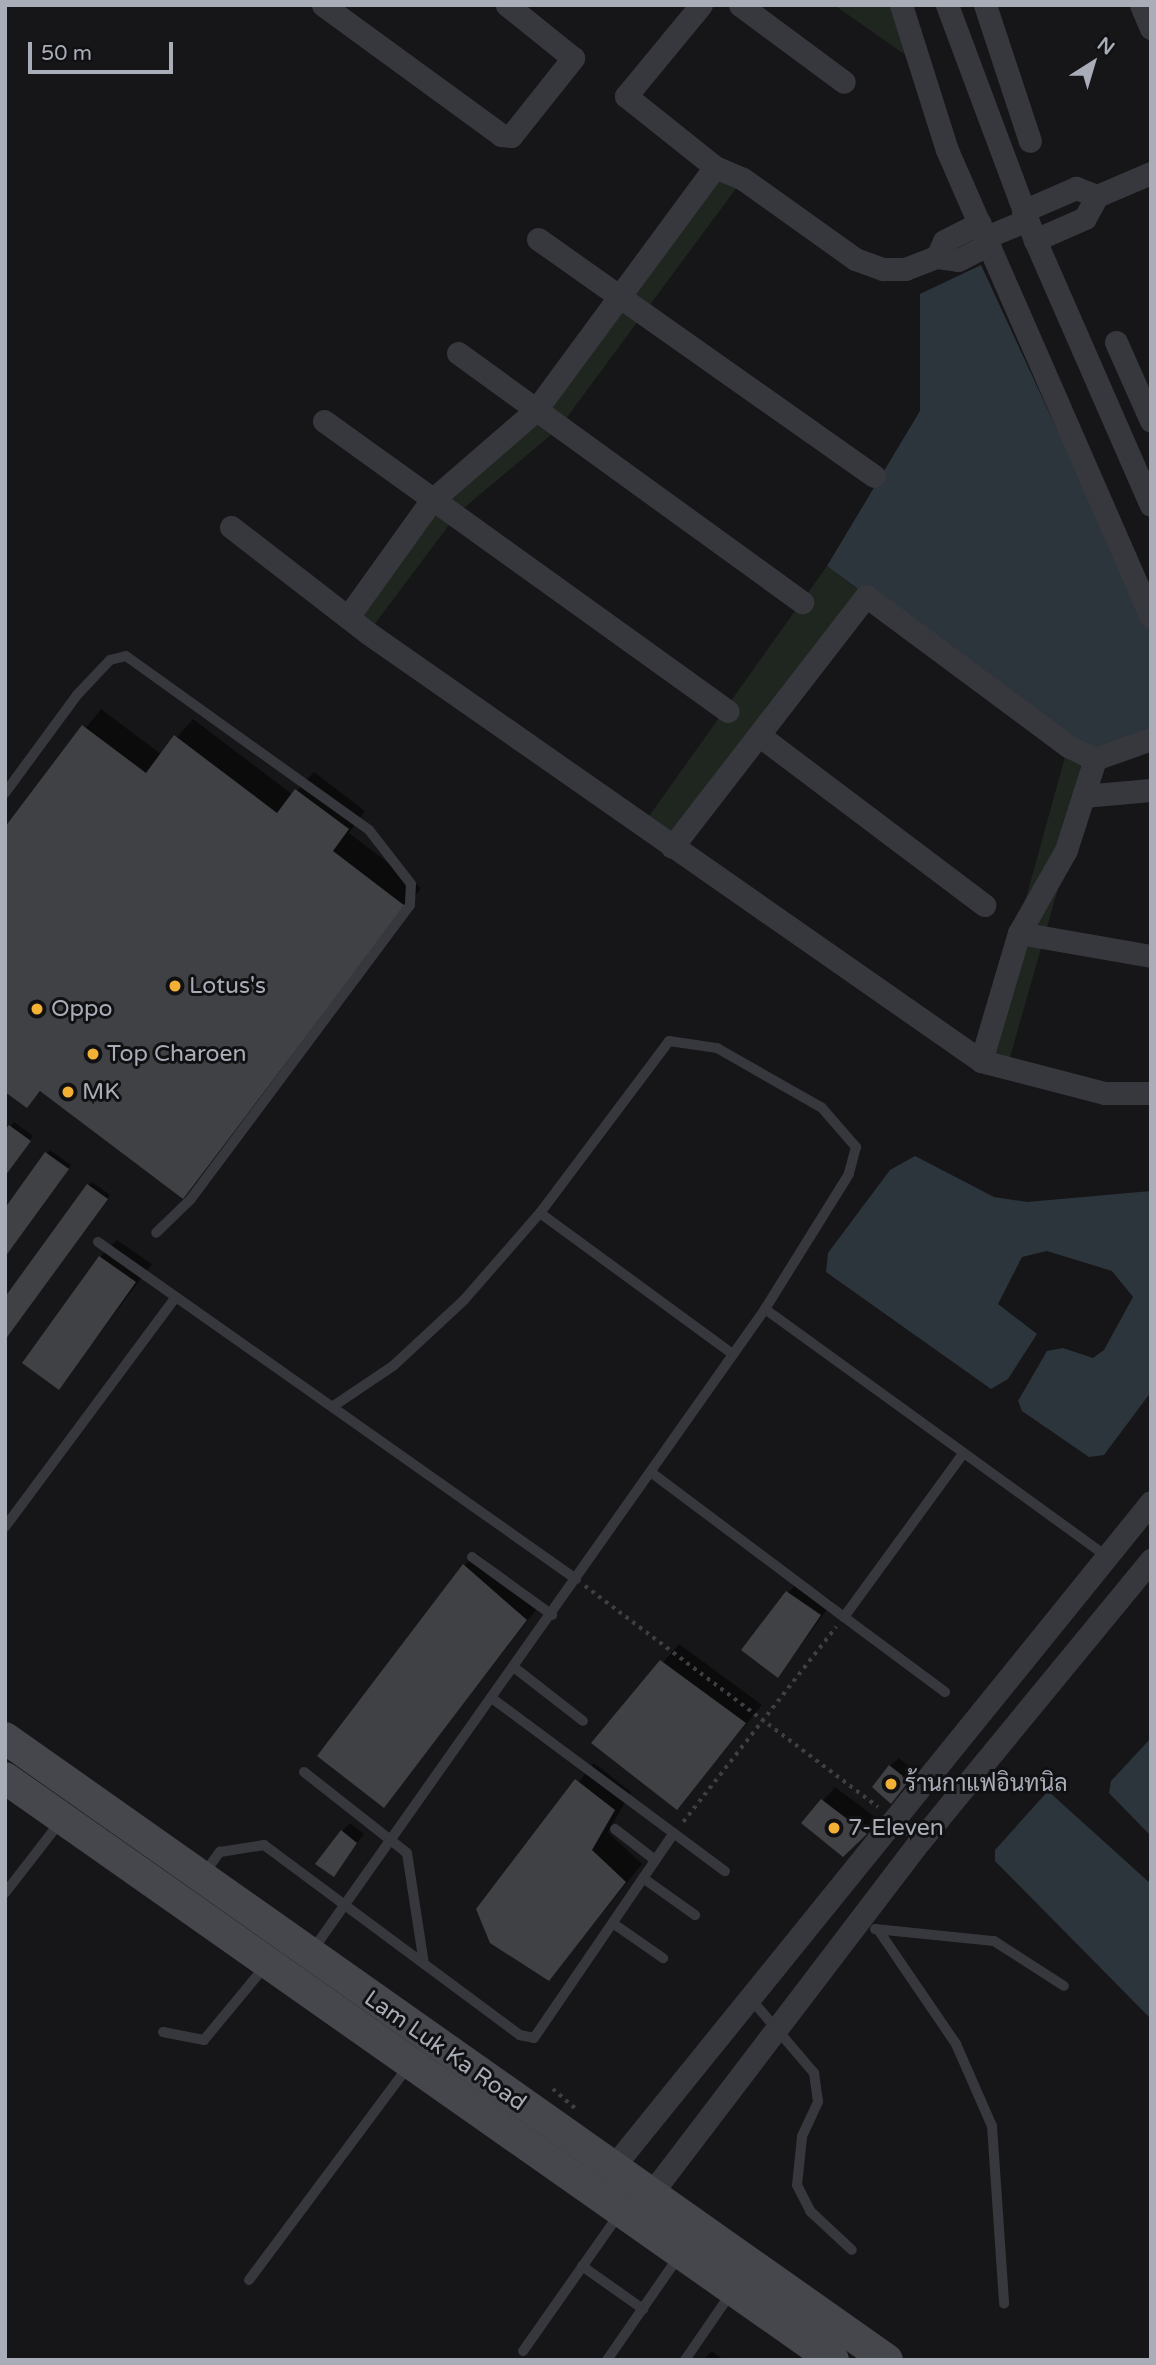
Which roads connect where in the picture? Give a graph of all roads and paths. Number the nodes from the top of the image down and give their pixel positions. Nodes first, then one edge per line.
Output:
1 (323, 5) edge
2 (507, 5) edge
3 (701, 5) edge
4 (740, 5) edge
5 (901, 5) edge
6 (947, 5) edge
7 (985, 5) edge
8 (1141, 5) edge
9 (1151, 28) edge
10 (844, 82) dead end
11 (1031, 141) dead end
12 (715, 167) junction
13 (1151, 173) edge
14 (1097, 195) junction
15 (1028, 224) junction
16 (985, 235) junction
17 (538, 239) dead end
18 (623, 296) junction
19 (1116, 342) dead end
20 (458, 353) dead end
21 (535, 411) junction
22 (324, 421) dead end
23 (1151, 421) edge
24 (874, 476) dead end
25 (431, 501) junction
26 (1151, 505) edge
27 (231, 527) dead end
28 (802, 603) dead end
29 (350, 614) junction
30 (1151, 617) edge
31 (727, 710) dead end
32 (760, 736) junction
33 (1147, 742) edge
34 (1095, 760) junction
35 (1151, 790) edge
36 (5, 793) edge
37 (1083, 796) junction
38 (672, 847) junction
39 (984, 905) dead end
40 (1019, 933) junction
41 (1151, 956) edge
42 (981, 1061) junction
43 (1151, 1093) edge
44 (540, 1213) junction
45 (156, 1233) dead end
46 (97, 1242) dead end
47 (175, 1298) junction
48 (765, 1309) junction
49 (732, 1353) junction
50 (335, 1405) junction
51 (963, 1454) junction
52 (652, 1473) junction
53 (1151, 1502) edge
54 (5, 1527) edge
55 (472, 1557) dead end
56 (1107, 1557) junction
57 (1151, 1560) edge
58 (576, 1580) junction
59 (552, 1615) junction
60 (844, 1617) junction
61 (515, 1668) junction
62 (945, 1692) dead end
63 (493, 1699) junction
64 (763, 1720) junction
65 (583, 1721) dead end
66 (5, 1738) edge
67 (304, 1772) dead end
68 (5, 1778) edge
69 (891, 1817) junction
70 (63, 1819) junction
71 (615, 1829) dead end
72 (674, 1833) junction
73 (393, 1838) junction
74 (920, 1841) junction
75 (655, 1860) junction
76 (724, 1871) dead end
77 (200, 1878) junction
78 (643, 1878) junction
79 (6, 1895) edge
80 (345, 1906) junction
81 (695, 1914) dead end
82 (614, 1924) junction
83 (868, 1926) junction
84 (308, 1957) junction
85 (663, 1958) dead end
86 (268, 1963) junction
87 (424, 1964) junction
88 (1064, 1986) dead end
89 (750, 1998) junction
90 (775, 2027) junction
91 (163, 2032) dead end
92 (411, 2063) junction
93 (553, 2089) dead end
94 (577, 2107) dead end
95 (613, 2167) junction
96 (650, 2195) junction
97 (621, 2211) junction
98 (852, 2250) dead end
99 (681, 2253) junction
100 (582, 2266) junction
101 (249, 2280) dead end
102 (733, 2290) junction
103 (1004, 2304) dead end
104 (643, 2309) junction
105 (523, 2351) dead end
106 (820, 2356) edge
107 (607, 2360) edge
108 (685, 2360) edge
109 (887, 2360) edge

1 - 2 street
3 - 12 street
4 - 10 street
5 - 16 street
6 - 15 street
7 - 11 street
8 - 9 street
12 - 16 street
12 - 18 street
13 - 14 street
14 - 15 street
14 - 15 street
15 - 16 street
15 - 26 street
16 - 30 street
17 - 18 street
18 - 21 street
18 - 24 street
19 - 23 street
20 - 21 street
21 - 25 street
21 - 28 street
22 - 25 street
25 - 29 street
25 - 31 street
27 - 29 street
29 - 38 street
32 - 34 street
32 - 38 street
32 - 39 street
33 - 34 street
34 - 37 street
35 - 37 street
36 - 45 lane
37 - 40 street
38 - 42 street
40 - 41 street
40 - 42 street
42 - 43 street
44 - 48 lane
44 - 49 lane
44 - 50 lane
46 - 47 lane
47 - 50 lane
47 - 54 lane
48 - 49 lane
48 - 51 lane
49 - 52 lane
50 - 58 lane
51 - 56 lane
51 - 60 lane
52 - 58 lane
52 - 60 lane
53 - 56 street
55 - 59 lane
56 - 69 street
57 - 74 street
58 - 59 lane
58 - 64 path
59 - 61 lane
60 - 62 lane
60 - 64 path
61 - 63 lane
61 - 65 lane
63 - 72 lane
63 - 73 lane
64 - 69 path
64 - 72 path
66 - 77 main road, Lam Luk Ka Road
67 - 73 lane
68 - 70 main road, Lam Luk Ka Road
69 - 74 lane
69 - 89 street
70 - 79 lane
70 - 86 main road, Lam Luk Ka Road
71 - 75 lane
72 - 75 lane
72 - 76 lane
73 - 80 lane
73 - 87 lane
74 - 83 street
75 - 78 lane
77 - 80 lane
77 - 84 main road, Lam Luk Ka Road
78 - 81 lane
78 - 82 lane
80 - 84 lane
80 - 87 lane
82 - 85 lane
82 - 87 lane
83 - 88 lane
83 - 90 street
83 - 103 lane
84 - 95 main road, Lam Luk Ka Road
86 - 91 lane
86 - 92 main road, Lam Luk Ka Road
89 - 90 lane
89 - 95 street
90 - 96 street
90 - 98 lane
92 - 97 main road, Lam Luk Ka Road
92 - 101 lane
93 - 94 path
95 - 96 main road, Lam Luk Ka Road
96 - 109 main road, Lam Luk Ka Road
97 - 99 main road, Lam Luk Ka Road
97 - 100 lane
99 - 102 main road, Lam Luk Ka Road
99 - 104 lane
100 - 104 lane
100 - 105 lane
102 - 106 main road, Lam Luk Ka Road
102 - 108 lane
104 - 107 lane

